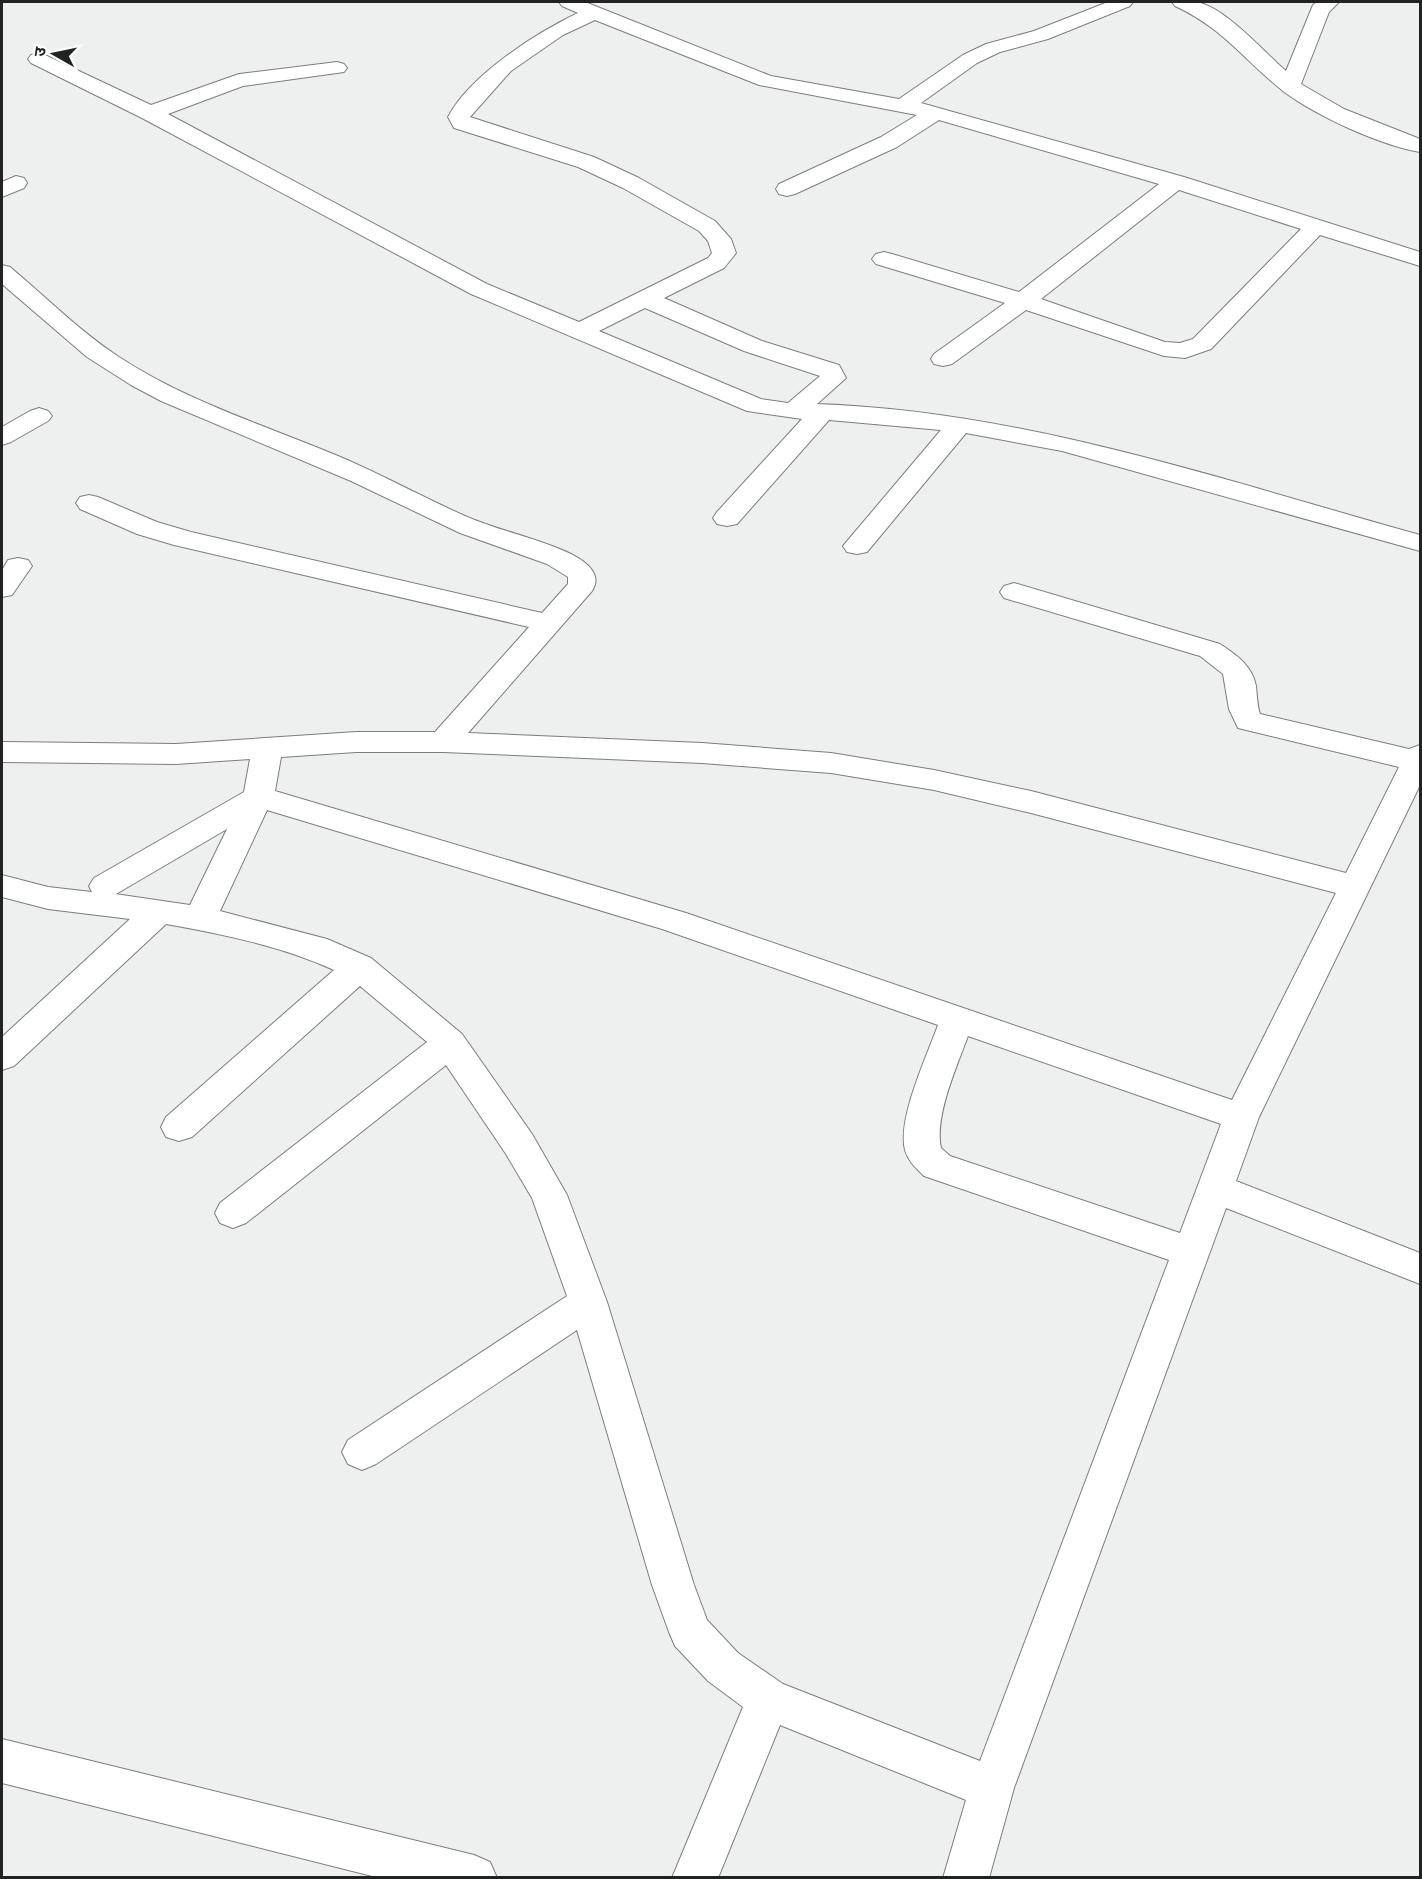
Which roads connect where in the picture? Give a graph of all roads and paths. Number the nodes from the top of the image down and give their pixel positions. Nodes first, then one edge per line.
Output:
1 (569, 2) edge
2 (1123, 2) edge
3 (1182, 2) edge
4 (1329, 2) edge
5 (595, 12) junction
6 (38, 58) dead end
7 (337, 68) dead end
8 (1290, 86) junction
9 (903, 106) junction
10 (150, 112) junction
11 (936, 112) junction
12 (1420, 146) edge
13 (1176, 182) junction
14 (787, 189) dead end
15 (1315, 227) junction
16 (884, 259) dead end
17 (1420, 259) edge
18 (2, 272) edge
19 (646, 299) junction
20 (1023, 301) junction
21 (580, 332) junction
22 (943, 359) dead end
23 (793, 411) junction
24 (822, 412) junction
25 (39, 416) dead end
26 (960, 424) junction
27 (2, 437) edge
28 (89, 503) dead end
29 (727, 518) dead end
30 (1420, 543) edge
31 (856, 546) dead end
32 (18, 566) dead end
33 (2, 589) edge
34 (1014, 592) dead end
35 (549, 623) junction
36 (443, 742) junction
37 (267, 749) junction
38 (2, 752) edge
39 (1419, 758) edge
40 (258, 797) junction
41 (2, 886) edge
42 (105, 886) dead end
43 (1355, 887) junction
44 (159, 911) junction
45 (200, 918) junction
46 (359, 967) junction
47 (958, 1018) junction
48 (450, 1043) junction
49 (2, 1057) edge
50 (1241, 1116) junction
51 (179, 1127) dead end
52 (1215, 1188) junction
53 (233, 1213) dead end
54 (1192, 1252) junction
55 (1420, 1269) edge
56 (588, 1302) junction
57 (362, 1452) dead end
58 (768, 1699) junction
59 (2, 1761) edge
60 (992, 1788) junction
61 (474, 1878) edge
62 (695, 1878) edge
63 (966, 1878) edge

1 - 5 street
2 - 9 street
3 - 8 street
4 - 8 street
5 - 9 street
5 - 19 street
6 - 10 street
7 - 10 street
8 - 12 street
9 - 11 street
10 - 21 street
11 - 13 street
11 - 14 street
13 - 15 street
13 - 20 street
15 - 17 street
15 - 20 street
16 - 20 street
18 - 35 street
19 - 21 street
19 - 23 street
20 - 22 street
21 - 23 street
23 - 24 street
24 - 26 street
24 - 29 street
25 - 27 street
26 - 30 street
26 - 31 street
28 - 35 street
32 - 33 street
34 - 39 street
35 - 36 street
36 - 37 street
36 - 43 street
37 - 38 street
37 - 40 street
39 - 43 street
40 - 42 street
40 - 45 street
40 - 47 street
41 - 44 street
43 - 50 street
44 - 45 street
44 - 49 street
45 - 46 street
46 - 48 street
46 - 51 street
47 - 50 street
47 - 54 street
48 - 53 street
48 - 56 street
50 - 52 street
52 - 54 street
52 - 55 street
54 - 60 street
56 - 57 street
56 - 58 street
58 - 60 street
58 - 62 street
59 - 61 street
60 - 63 street

